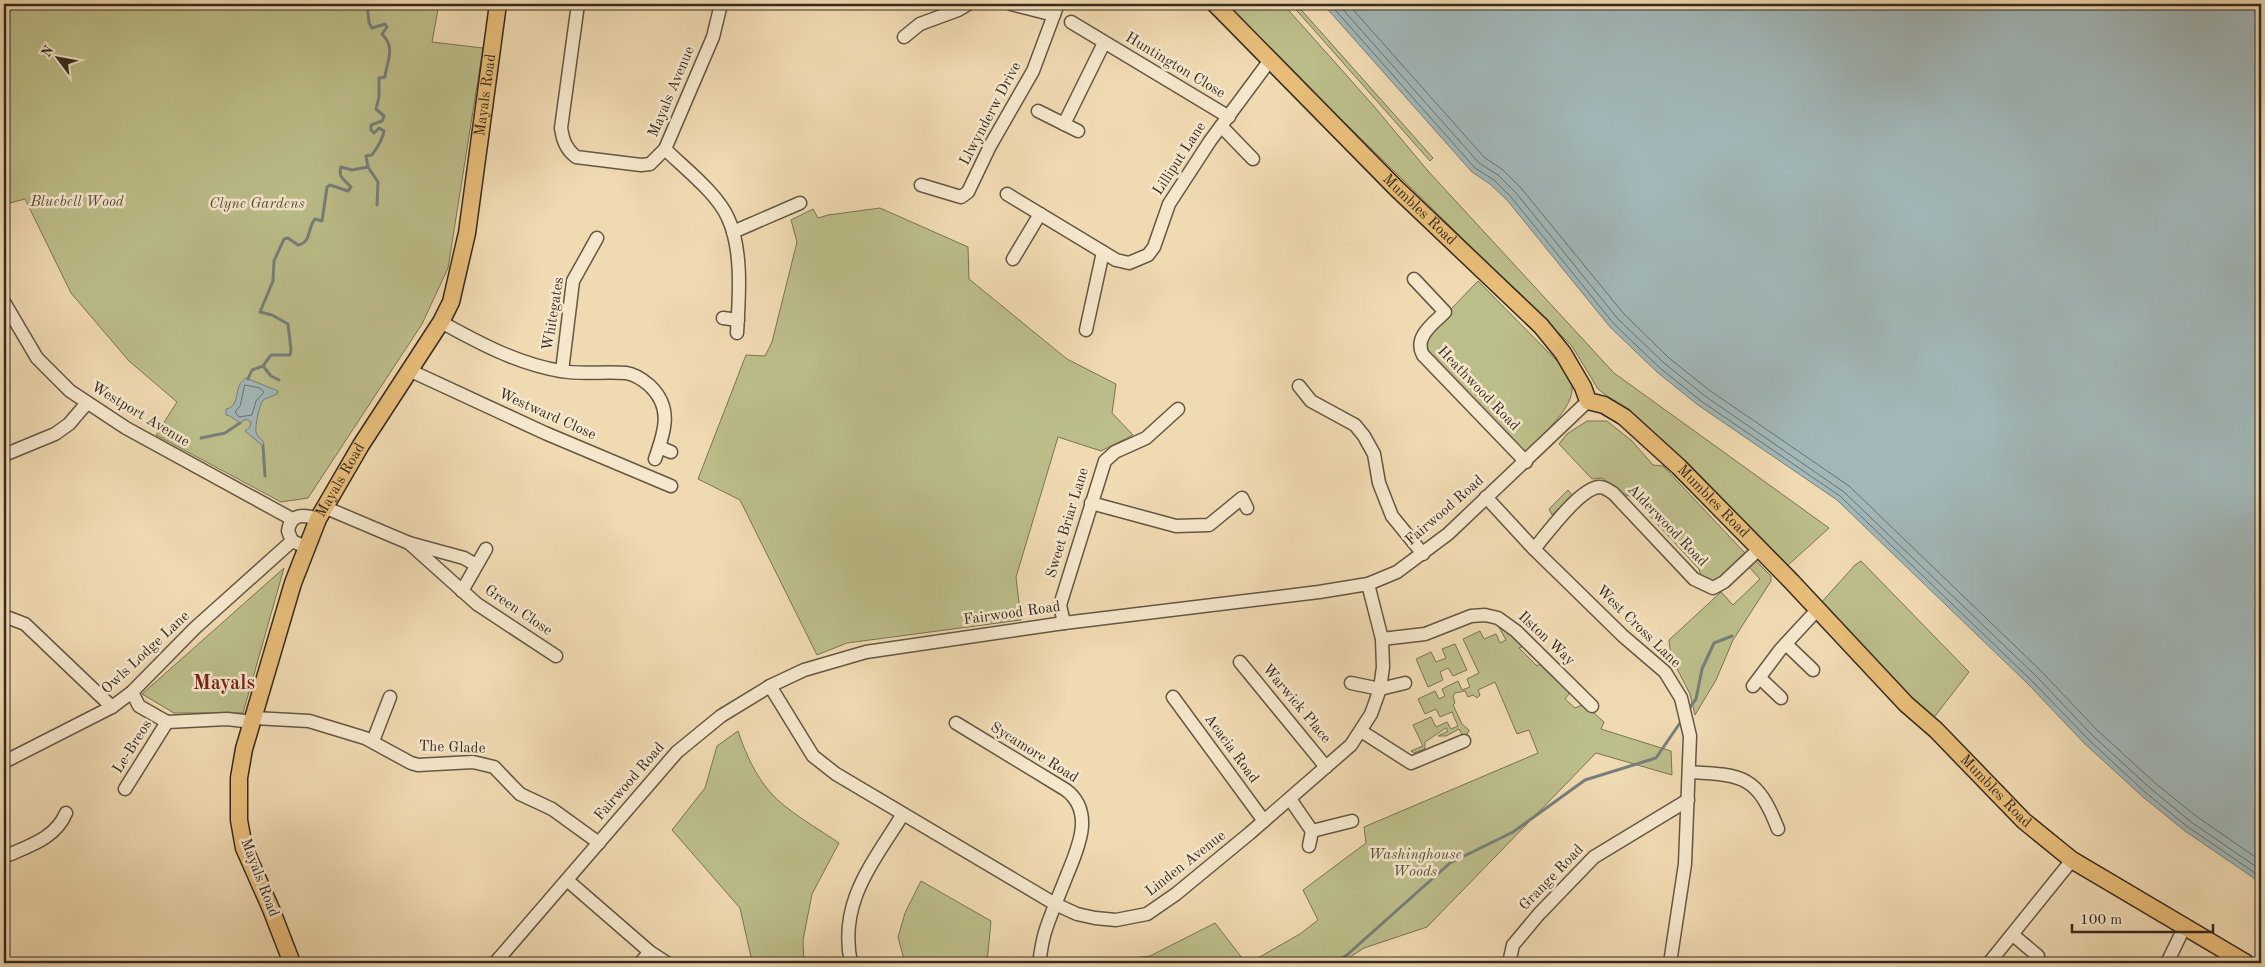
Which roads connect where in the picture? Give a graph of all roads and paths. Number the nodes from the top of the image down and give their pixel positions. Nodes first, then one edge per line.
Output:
1 (498, 4) edge
2 (578, 4) edge
3 (721, 4) edge
4 (968, 4) edge
5 (1010, 4) edge
6 (1215, 4) edge
7 (1056, 10) edge
8 (1071, 22) dead end
9 (904, 37) dead end
10 (1104, 43) junction
11 (1270, 60) junction
12 (1038, 110) dead end
13 (1225, 122) junction
14 (1064, 124) junction
15 (1078, 131) dead end
16 (665, 149) junction
17 (1253, 159) dead end
18 (922, 185) dead end
19 (1007, 194) dead end
20 (800, 203) dead end
21 (1040, 214) junction
22 (733, 232) junction
23 (597, 238) dead end
24 (1103, 252) junction
25 (1013, 259) dead end
26 (1414, 279) dead end
27 (4, 302) edge
28 (724, 318) dead end
29 (441, 322) junction
30 (1086, 330) dead end
31 (411, 371) junction
32 (562, 371) junction
33 (1298, 386) dead end
34 (1588, 401) junction
35 (87, 403) junction
36 (1178, 409) dead end
37 (662, 452) dead end
38 (4, 455) edge
39 (1526, 462) junction
40 (671, 486) dead end
41 (1486, 497) junction
42 (1091, 503) junction
43 (1247, 508) dead end
44 (321, 513) junction
45 (292, 520) junction
46 (409, 543) junction
47 (299, 544) junction
48 (486, 549) dead end
49 (1534, 549) junction
50 (1758, 550) junction
51 (1422, 554) junction
52 (476, 565) junction
53 (1368, 584) junction
54 (462, 591) junction
55 (1817, 610) junction
56 (4, 616) edge
57 (1064, 623) junction
58 (1382, 639) junction
59 (1786, 644) junction
60 (556, 656) dead end
61 (1240, 662) dead end
62 (1813, 670) dead end
63 (1351, 683) dead end
64 (1405, 683) dead end
65 (770, 686) junction
66 (1380, 689) junction
67 (132, 692) junction
68 (390, 697) dead end
69 (1173, 697) dead end
70 (1781, 698) dead end
71 (1592, 706) dead end
72 (112, 707) junction
73 (253, 720) junction
74 (167, 722) junction
75 (956, 723) dead end
76 (1361, 731) junction
77 (372, 741) junction
78 (1464, 741) dead end
79 (4, 762) edge
80 (1326, 767) junction
81 (1689, 772) junction
82 (125, 789) dead end
83 (1290, 800) junction
84 (1688, 800) junction
85 (66, 814) dead end
86 (903, 814) junction
87 (1264, 821) junction
88 (1352, 821) dead end
89 (1778, 829) dead end
90 (1312, 831) junction
91 (599, 843) junction
92 (1309, 846) dead end
93 (4, 857) edge
94 (2072, 860) junction
95 (567, 880) junction
96 (1055, 904) junction
97 (2184, 928) junction
98 (2013, 935) junction
99 (650, 952) junction
100 (2038, 956) dead end
101 (292, 963) edge
102 (495, 963) edge
103 (640, 963) edge
104 (667, 963) edge
105 (852, 963) edge
106 (1039, 963) edge
107 (1509, 963) edge
108 (1670, 963) edge
109 (1989, 963) edge
110 (2167, 963) edge
111 (2246, 963) edge

1 - 29 main road, Mayals Road
2 - 16 street, Mayals Avenue
3 - 16 street, Mayals Avenue
4 - 9 street
5 - 7 street
6 - 11 main road, Mumbles Road
7 - 18 street, Llwynderw Drive
8 - 10 street, Huntington Close
10 - 13 street, Huntington Close
10 - 14 street, Huntington Close
11 - 13 street, Lilliput Lane
11 - 34 main road, Mumbles Road
12 - 14 street
13 - 17 street, Huntington Close
13 - 24 street, Lilliput Lane
14 - 15 street
16 - 22 street
19 - 21 street, Lilliput Lane
20 - 22 street
21 - 24 street, Lilliput Lane
21 - 25 street
22 - 28 street
23 - 32 street, Whitegates
24 - 30 street
26 - 39 street, Heathwood Road
27 - 35 street, Westport Avenue
29 - 31 main road, Mayals Road
29 - 32 street, Whitegates
31 - 40 street, Westward Close
31 - 44 main road, Mayals Road
32 - 37 street, Whitegates
33 - 51 street
34 - 39 street, Fairwood Road
34 - 50 main road, Mumbles Road
35 - 38 street
35 - 45 street, Westport Avenue
36 - 42 street, Sweet Briar Lane
39 - 41 street, Fairwood Road
41 - 49 street, West Cross Lane
41 - 51 street, Fairwood Road
42 - 43 street
42 - 57 street, Sweet Briar Lane
44 - 45 street
44 - 46 street, Green Close
44 - 47 main road, Mayals Road
45 - 47 street
46 - 52 street, Green Close
46 - 54 street, Green Close
47 - 67 street, Owls Lodge Lane
47 - 73 main road, Mayals Road
48 - 52 street, Green Close
49 - 50 street, Alderwood Road
49 - 81 street, West Cross Lane
50 - 55 main road, Mumbles Road
51 - 53 street, Fairwood Road
52 - 54 street, Green Close
53 - 57 street, Fairwood Road
53 - 58 street, Linden Avenue
54 - 60 street, Green Close
55 - 59 street
55 - 94 main road, Mumbles Road
56 - 72 street
57 - 65 street, Fairwood Road
58 - 66 street, Linden Avenue
58 - 71 street, Ilston Way
59 - 62 street
59 - 70 street
61 - 80 street, Warwick Place
63 - 66 street
64 - 66 street
65 - 86 street, Linden Avenue
65 - 91 street, Fairwood Road
66 - 76 street, Linden Avenue
67 - 72 street, Owls Lodge Lane
67 - 74 street
68 - 77 street
69 - 87 street, Acacia Road
72 - 79 street, Owls Lodge Lane
73 - 74 street, The Glade
73 - 77 street, The Glade
73 - 101 main road, Mayals Road
74 - 82 street, Le-Breos
75 - 96 street, Sycamore Road
76 - 78 street
76 - 80 street, Linden Avenue
77 - 91 street, The Glade
80 - 83 street, Linden Avenue
81 - 84 street, West Cross Lane
81 - 89 street
83 - 87 street, Linden Avenue
83 - 90 street
84 - 107 street, Grange Road
84 - 108 street, West Cross Lane
85 - 93 street
86 - 96 street, Linden Avenue
86 - 105 street
87 - 96 street, Linden Avenue
88 - 90 street
90 - 92 street
91 - 95 street, Fairwood Road
94 - 97 main road, Mumbles Road
94 - 98 street
95 - 99 street
95 - 102 street, Fairwood Road
96 - 106 street, Sycamore Road
97 - 110 street
97 - 111 main road, Mumbles Road
98 - 100 street
98 - 109 street
99 - 103 street
99 - 104 street

